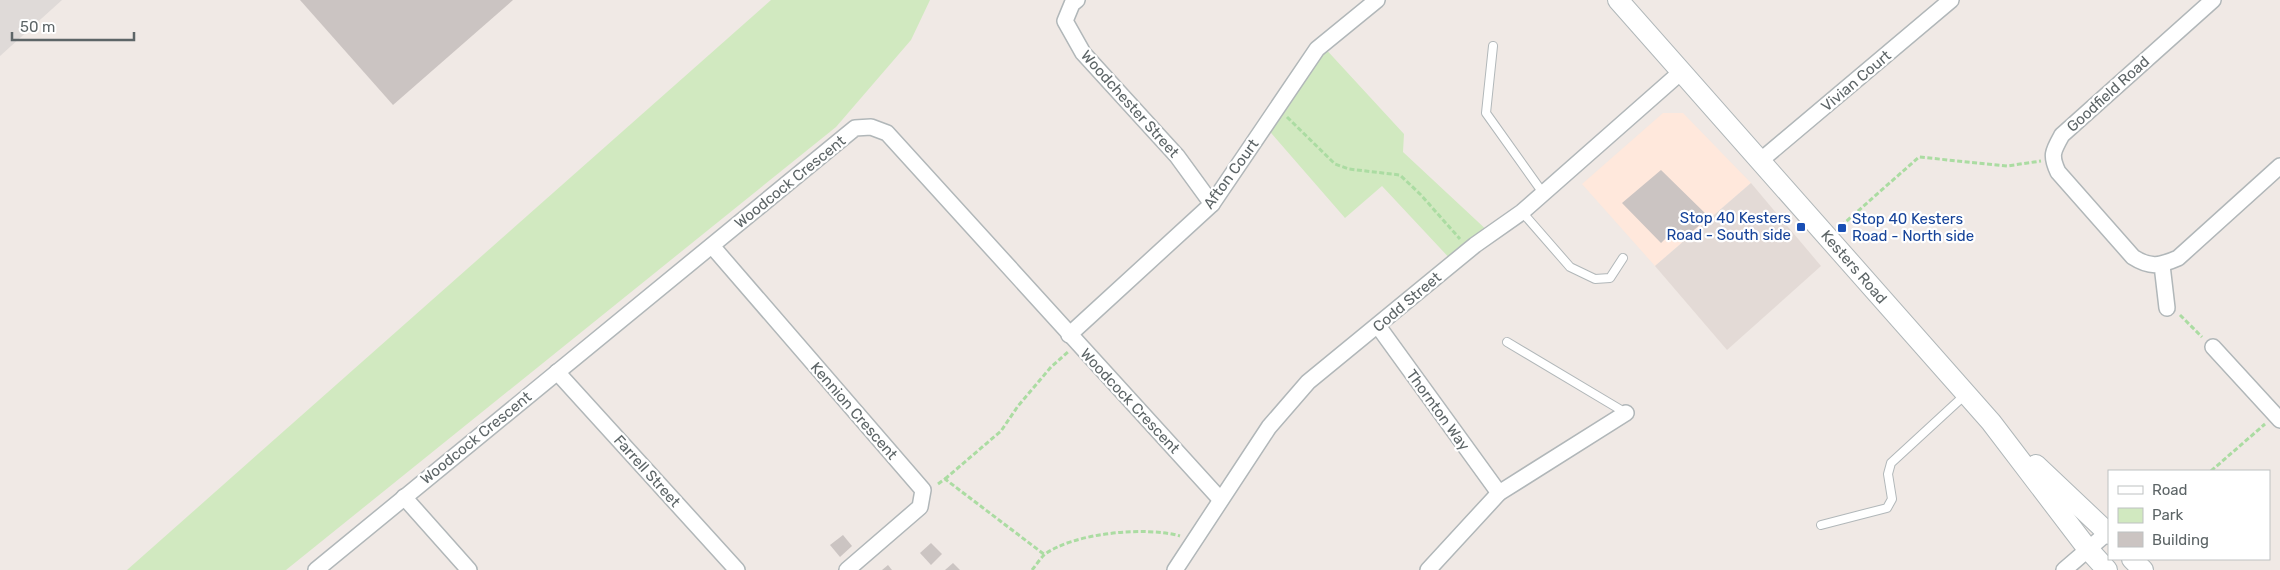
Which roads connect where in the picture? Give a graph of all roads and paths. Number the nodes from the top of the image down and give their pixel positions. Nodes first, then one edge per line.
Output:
1 (1077, 0) edge
2 (1377, 0) edge
3 (1618, 0) edge
4 (2213, 0) edge
5 (1947, 1) edge
6 (1493, 46) dead end
7 (1681, 72) junction
8 (1277, 108) junction
9 (2052, 160) junction
10 (1760, 162) junction
11 (2280, 166) edge
12 (1543, 193) junction
13 (1212, 204) junction
14 (1522, 212) junction
15 (1828, 238) junction
16 (712, 246) junction
17 (1469, 250) junction
18 (1623, 258) dead end
19 (2162, 265) junction
20 (2171, 310) joint
21 (1378, 326) junction
22 (1069, 335) junction
23 (1507, 342) dead end
24 (2209, 344) joint
25 (1068, 352) dead end
26 (557, 372) junction
27 (1966, 394) junction
28 (1626, 413) joint
29 (2278, 418) edge
30 (1991, 422) junction
31 (2211, 470) edge
32 (945, 479) junction
33 (938, 484) dead end
34 (1499, 493) junction
35 (404, 497) junction
36 (1220, 499) junction
37 (1821, 525) dead end
38 (2108, 533) edge
39 (1185, 537) dead end
40 (2087, 548) junction
41 (1044, 555) junction
42 (2133, 560) edge
43 (316, 570) edge
44 (469, 570) edge
45 (737, 570) edge
46 (847, 570) edge
47 (1032, 570) edge
48 (1175, 570) edge
49 (1428, 570) edge
50 (2064, 570) edge
51 (2107, 570) edge
52 (2143, 570) edge

1 - 13 street, Woodchester Street
2 - 8 street, Afton Court
3 - 7 main road, Kesters Road
4 - 9 street, Goodfield Road
5 - 10 street, Vivian Court
6 - 12 lane
7 - 10 main road, Kesters Road
7 - 12 street, Codd Street
8 - 13 street, Afton Court
8 - 17 path
9 - 15 path
9 - 19 street
10 - 15 main road, Kesters Road
11 - 19 street
12 - 14 street, Codd Street
13 - 22 street, Afton Court
14 - 17 street, Codd Street
14 - 18 lane
15 - 27 main road, Kesters Road
16 - 22 street, Woodcock Crescent
16 - 26 street, Woodcock Crescent
16 - 46 street, Kennion Crescent
17 - 21 street, Codd Street
19 - 20 street
20 - 24 path
21 - 34 street, Thornton Way
21 - 36 street, Codd Street
22 - 36 street, Woodcock Crescent
23 - 28 lane
24 - 29 street
25 - 32 path
26 - 35 street, Woodcock Crescent
26 - 45 street, Farrell Street
27 - 30 main road, Kesters Road
27 - 37 lane
28 - 34 street
29 - 31 path
30 - 38 main road, Kesters Road
30 - 40 main road, Kesters Road
32 - 33 path
32 - 41 path
34 - 49 street
35 - 43 street, Woodcock Crescent
35 - 44 street
36 - 48 street, Codd Street
38 - 40 street
39 - 41 path
40 - 50 street
40 - 51 main road, Kesters Road
41 - 47 path
42 - 52 main road

